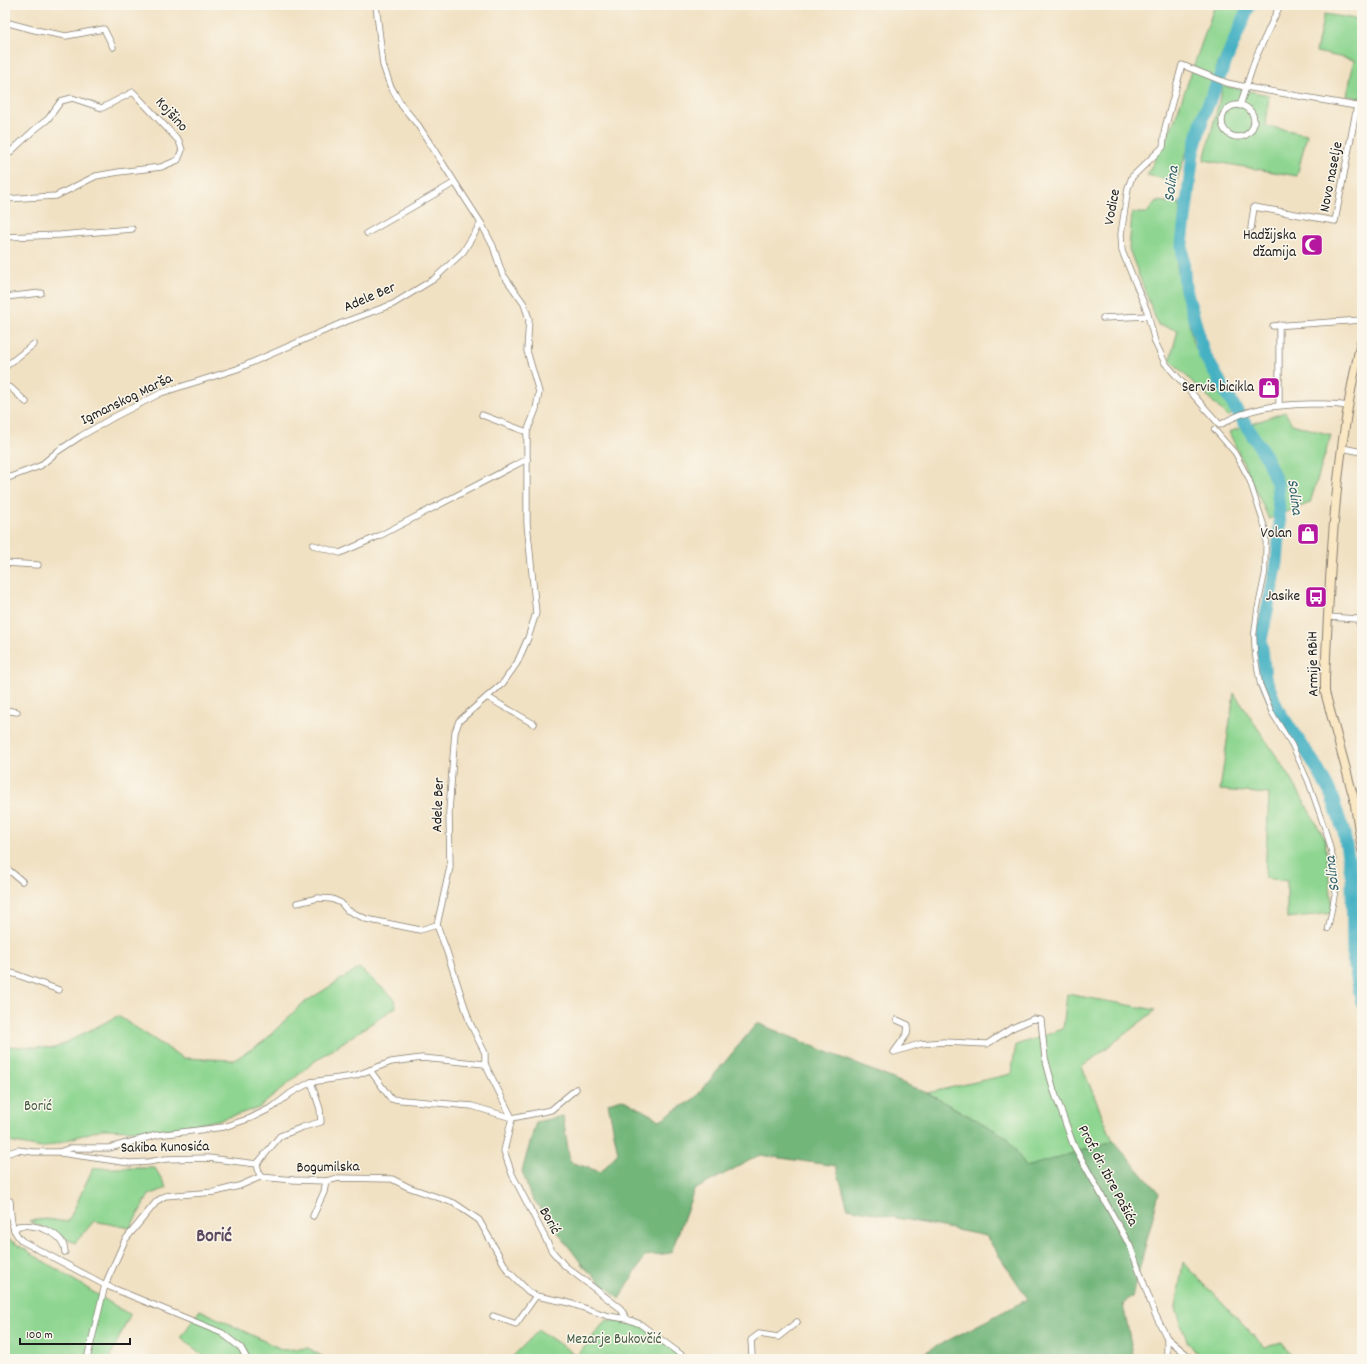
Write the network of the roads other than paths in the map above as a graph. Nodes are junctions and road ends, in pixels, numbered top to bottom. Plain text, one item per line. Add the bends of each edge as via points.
1 (376, 5) edge
2 (1280, 5) edge
3 (5, 22) edge
4 (113, 47) dead end
5 (1182, 65) joint
6 (1246, 87) junction
7 (1240, 106) junction
8 (1359, 106) edge
9 (5, 157) edge
10 (454, 183) junction
11 (5, 199) edge
12 (481, 223) junction
13 (1251, 228) dead end
14 (132, 229) dead end
15 (367, 234) dead end
16 (5, 237) edge
17 (41, 293) dead end
18 (5, 297) edge
19 (1148, 316) junction
20 (1103, 318) dead end
21 (1362, 320) edge
22 (1362, 338) edge
23 (34, 344) dead end
24 (267, 356) joint
25 (5, 367) edge
26 (1359, 367) edge
27 (5, 386) edge
28 (26, 402) dead end
29 (1279, 405) junction
30 (1348, 406) junction
31 (482, 415) dead end
32 (1214, 429) dead end
33 (527, 432) junction
34 (1342, 448) junction
35 (1362, 452) edge
36 (527, 459) junction
37 (5, 479) edge
38 (314, 545) dead end
39 (5, 563) edge
40 (38, 566) dead end
41 (1328, 618) junction
42 (1362, 641) edge
43 (487, 697) junction
44 (5, 710) edge
45 (17, 712) dead end
46 (534, 724) dead end
47 (1362, 850) edge
48 (5, 867) edge
49 (22, 881) dead end
50 (297, 903) dead end
51 (437, 925) junction
52 (1328, 929) dead end
53 (5, 972) edge
54 (59, 990) dead end
55 (897, 1020) dead end
56 (485, 1064) junction
57 (370, 1070) junction
58 (310, 1082) junction
59 (576, 1088) dead end
60 (512, 1118) junction
61 (59, 1152) junction
62 (5, 1154) edge
63 (257, 1164) junction
64 (260, 1177) junction
65 (326, 1181) junction
66 (5, 1200) edge
67 (313, 1216) dead end
68 (14, 1230) junction
69 (65, 1252) dead end
70 (105, 1284) junction
71 (536, 1296) junction
72 (493, 1316) dead end
73 (627, 1319) junction
74 (797, 1322) dead end
75 (1167, 1338) junction
76 (87, 1359) edge
77 (247, 1359) edge
78 (687, 1359) edge
79 (748, 1359) edge
80 (1167, 1359) edge
81 (1192, 1359) edge

1 - 10 street, Adele Ber via 382,65 390,85
2 - 6 street via 1256,56
3 - 4 street via 66,36 104,28
5 - 6 street, Novo naselje via 1227,83
5 - 19 street, Vodice via 1165,128 1163,147 1132,177 1121,234 1122,251
6 - 7 street
6 - 8 street, Novo naselje
7 - 7 street via 1227,110 1222,123 1225,130 1236,137 1249,133 1254,120 1252,113
8 - 13 street, Novo naselje via 1335,221 1254,207
9 - 11 street, Kojšino via 48,119 61,101 72,98 102,108 133,92 179,141 182,150 178,160 161,168 96,176 56,196
10 - 12 street, Adele Ber
10 - 15 street
12 - 24 street, Adele Ber via 463,252 434,279 400,300
12 - 33 street, Adele Ber via 493,246 502,273 524,304 529,319 527,351 539,392 536,409
14 - 16 street
17 - 18 street
19 - 20 street
19 - 29 street, Vodice via 1155,342 1165,363 1222,423 1252,410
21 - 29 street via 1276,326
22 - 26 main road, Armije RBiH
23 - 25 street
24 - 37 street, Igmanskog Marša via 237,369 161,393 88,432 40,466
26 - 30 main road, Armije RBiH
27 - 28 street via 11,388
29 - 30 street
30 - 34 main road, Armije RBiH
31 - 33 street
32 - 52 street via 1235,453 1249,479 1266,531 1265,573 1254,635 1255,655 1260,684 1272,713 1292,745 1308,781 1327,835 1334,862 1336,888
33 - 36 street, Adele Ber
34 - 35 street
34 - 41 main road, Armije RBiH via 1334,515
36 - 38 street via 379,536 340,553
36 - 43 street, Adele Ber via 527,523 536,613 517,663 503,683
39 - 40 street
41 - 42 street, Armije RBiH via 1357,619
41 - 47 main road, Armije RBiH via 1326,692 1354,800
43 - 46 street
43 - 51 street, Adele Ber via 459,721 455,732 449,811 450,867
44 - 45 street
48 - 49 street
50 - 51 street via 318,898 332,899 366,919 420,930
51 - 56 street via 470,1023 485,1053
53 - 54 street
55 - 75 street, Prof. dr. Ibre Pašića via 908,1025 907,1034 894,1052 920,1044 987,1044 1012,1028 1033,1019 1041,1020 1045,1058 1073,1144 1130,1246 1155,1314
56 - 57 street via 422,1058 391,1062
56 - 60 street
57 - 58 street via 354,1076
57 - 60 street via 391,1099 472,1106
58 - 61 street via 290,1093 273,1107 224,1127 158,1135 109,1148 71,1148
58 - 63 street via 320,1109 321,1122 280,1136
59 - 60 street via 551,1110
60 - 73 street, Borić via 504,1151 512,1174 552,1251 566,1266 620,1308
61 - 62 street via 18,1150
61 - 63 street, Sakiba Kunosića via 130,1163 166,1158 208,1158
63 - 64 street
64 - 65 street, Bogumilska
64 - 70 street, Bogumilska via 216,1192 165,1196 157,1201 125,1240
65 - 67 street
65 - 71 street, Bogumilska via 339,1178 392,1180 454,1203 479,1220 508,1271
66 - 68 street via 10,1201 11,1223
68 - 69 street via 18,1226 36,1226 59,1239
68 - 70 street via 22,1241
70 - 76 street, Bogumilska
70 - 77 street via 222,1333 241,1348
71 - 72 street via 516,1324
71 - 73 street, Bogumilska
73 - 78 street via 640,1324
74 - 79 street via 778,1337 759,1334 751,1340 752,1355
75 - 80 street, Prof. dr. Ibre Pašića
75 - 81 street, Prof. dr. Ibre Pašića

